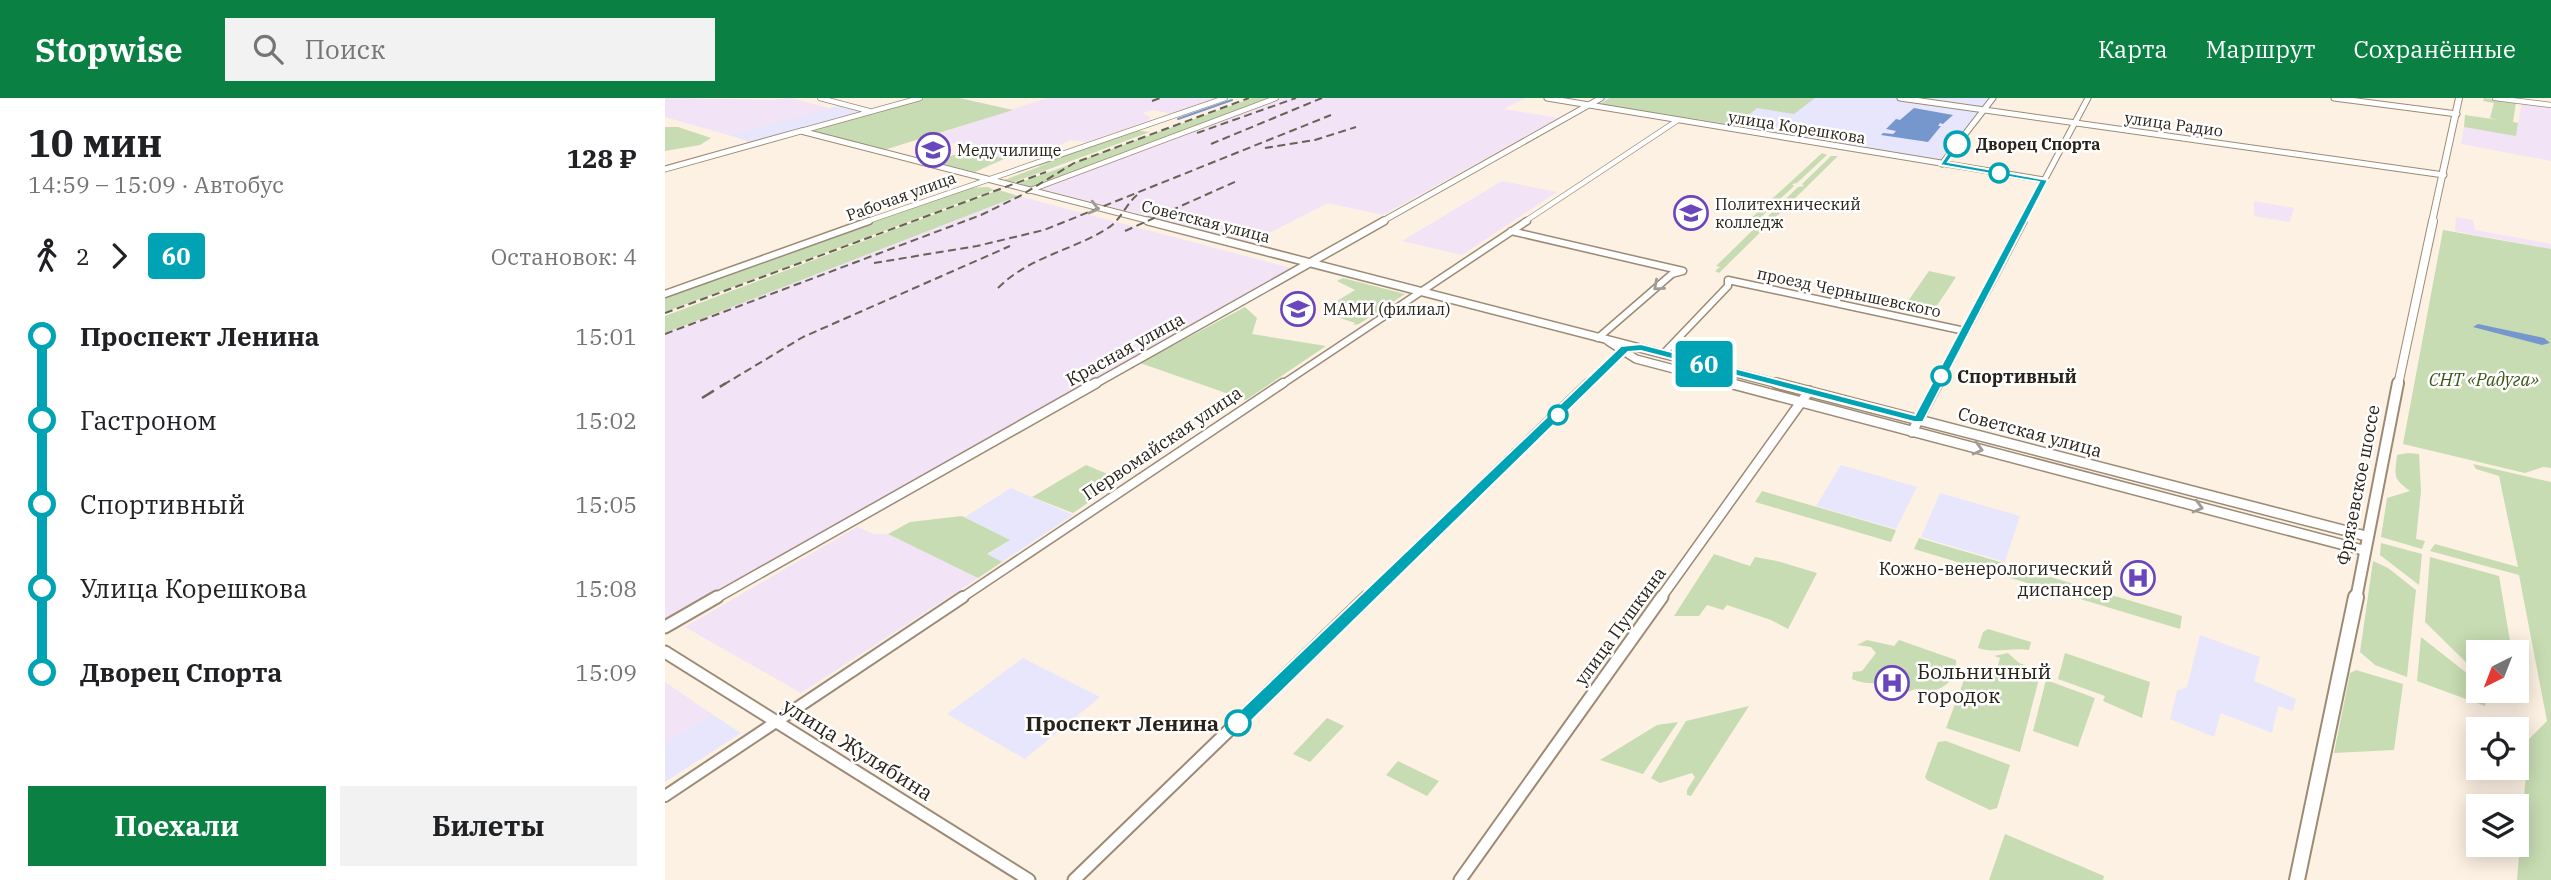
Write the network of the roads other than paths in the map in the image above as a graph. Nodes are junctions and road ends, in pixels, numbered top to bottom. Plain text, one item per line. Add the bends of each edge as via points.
1 (820, 98) edge
2 (920, 98) edge
3 (1225, 98) edge
4 (1276, 98) edge
5 (1547, 98) edge
6 (1601, 98) edge
7 (1900, 98) edge
8 (1993, 98) edge
9 (2088, 98) edge
10 (2334, 98) edge
11 (2459, 98) edge
12 (2495, 98) edge
13 (1588, 105) junction
14 (2551, 105) edge
15 (1984, 109) junction
16 (872, 111) junction
17 (2457, 114) junction
18 (1678, 120) junction
19 (2074, 122) junction
20 (801, 131) junction
21 (1942, 163) junction
22 (665, 169) edge
23 (2444, 175) junction
24 (983, 180) junction
25 (2044, 180) junction
26 (1028, 191) junction
27 (1511, 231) junction
28 (1308, 264) junction
29 (1420, 292) junction
30 (665, 294) edge
31 (1965, 331) junction
32 (1601, 338) junction
33 (1641, 347) junction
34 (1622, 351) junction
35 (1663, 354) junction
36 (1651, 355) junction
37 (1636, 359) junction
38 (1609, 365) junction
39 (1809, 391) junction
40 (1801, 403) junction
41 (1919, 419) junction
42 (1912, 432) junction
43 (2325, 525) junction
44 (2366, 536) junction
45 (2327, 540) junction
46 (2363, 550) junction
47 (665, 627) edge
48 (665, 652) edge
49 (777, 721) junction
50 (665, 796) edge
51 (1029, 880) edge
52 (1073, 880) edge
53 (1460, 880) edge
54 (2297, 880) edge

1 - 16 street
2 - 16 street
3 - 24 street, Рабочая улица
4 - 26 street
5 - 13 main road, улица Корешкова
6 - 13 main road, Красная улица
7 - 15 main road, улица Радио
8 - 15 main road
9 - 19 main road
10 - 17 main road
11 - 17 highway, Фрязевское шоссе
12 - 14 street
13 - 18 main road, улица Корешкова
13 - 28 main road, Красная улица
15 - 19 main road, улица Радио
15 - 21 main road
16 - 20 street
17 - 23 highway, Фрязевское шоссе
18 - 21 main road, улица Корешкова
18 - 27 street, Первомайская улица
19 - 23 main road, улица Радио
19 - 25 main road
20 - 22 main road
20 - 24 main road, Советская улица
21 - 25 main road, улица Корешкова
23 - 44 highway, Фрязевское шоссе
24 - 26 main road, Советская улица
24 - 30 street, Рабочая улица
25 - 31 main road
26 -> 28 main road, Советская улица
27 - 29 street, Первомайская улица
27 -> 32 street via 1683,271 1672,274
28 - 29 main road, Советская улица
28 - 47 main road, Красная улица
29 - 32 main road, Советская улица
29 - 49 street, Первомайская улица
31 - 35 street, проезд Чернышевского via 1728,280 1728,286
31 - 41 main road
32 - 33 main road, Советская улица
32 - 34 main road, Советская улица
33 - 34 main road
33 - 36 main road, Советская улица
34 - 37 main road, Советская улица
34 - 38 main road
35 - 36 main road
35 - 39 main road, Советская улица
36 - 37 main road
37 - 38 main road
37 - 40 main road, Советская улица
38 - 52 main road
39 - 40 main road, улица Пушкина
39 - 41 main road, Советская улица
40 - 42 main road, Советская улица
40 - 53 main road, улица Пушкина
41 - 42 main road
41 - 43 main road, Советская улица
42 -> 45 main road, Советская улица
43 - 44 main road, Советская улица
43 - 45 main road
44 - 46 highway, Фрязевское шоссе
45 - 46 main road, Советская улица
46 - 54 highway, Фрязевское шоссе
48 - 49 main road, улица Жулябина
49 - 50 street, Первомайская улица
49 - 51 main road, улица Жулябина

